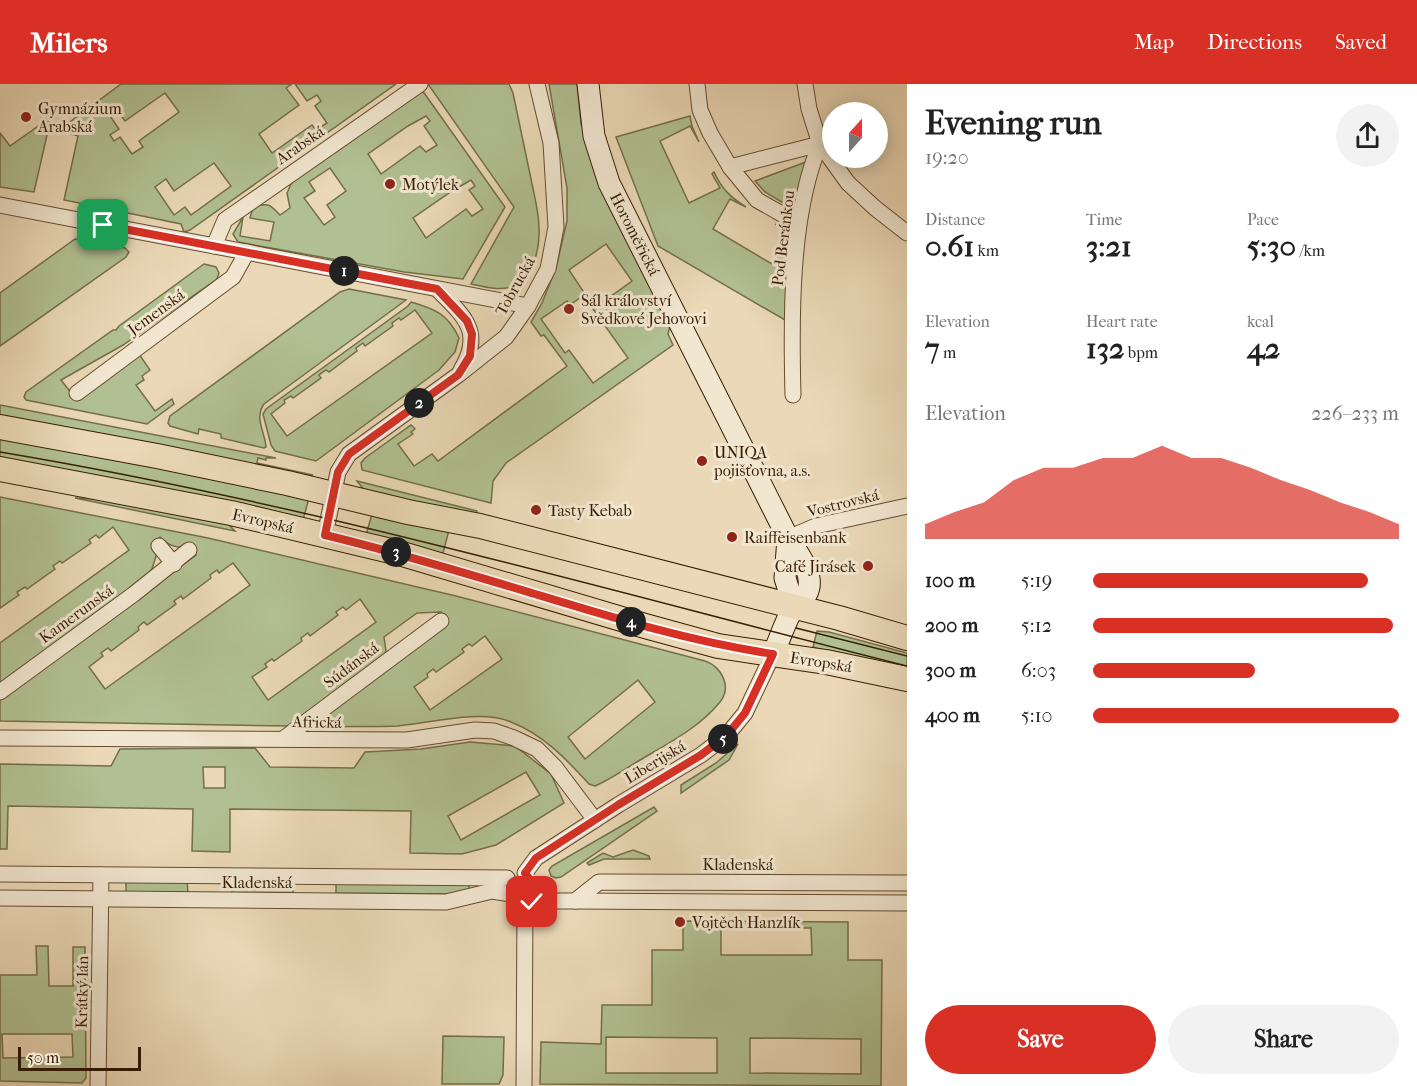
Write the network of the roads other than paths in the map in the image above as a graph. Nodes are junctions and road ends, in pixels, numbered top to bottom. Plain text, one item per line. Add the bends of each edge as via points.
1 (420, 84) edge
2 (537, 84) edge
3 (588, 84) edge
4 (698, 84) edge
5 (805, 84) edge
6 (820, 144) junction
7 (730, 167) junction
8 (0, 206) edge
9 (794, 221) dead end
10 (907, 233) edge
11 (214, 246) junction
12 (247, 252) junction
13 (437, 289) junction
14 (528, 306) junction
15 (458, 375) junction
16 (77, 393) dead end
17 (793, 395) dead end
18 (0, 427) edge
19 (0, 469) edge
20 (334, 494) junction
21 (907, 506) edge
22 (325, 535) junction
23 (788, 538) junction
24 (159, 546) dead end
25 (189, 550) dead end
26 (174, 564) junction
27 (795, 607) junction
28 (441, 621) dead end
29 (907, 638) edge
30 (773, 654) junction
31 (907, 679) edge
32 (0, 692) edge
33 (0, 738) edge
34 (283, 739) junction
35 (595, 820) junction
36 (525, 873) junction
37 (0, 874) edge
38 (101, 875) junction
39 (507, 878) junction
40 (907, 883) edge
41 (0, 898) edge
42 (524, 898) junction
43 (101, 899) junction
44 (575, 901) junction
45 (907, 903) edge
46 (98, 1086) edge
47 (524, 1086) edge

1 - 11 street, Arabská via 225,220
2 - 14 street, Tobrucká via 551,143 556,228 548,269
3 - 23 main road, Horoměřická via 594,136 609,183
4 - 7 street, Pod Beránkou via 700,110
5 - 6 street
6 - 7 street
6 - 10 street via 848,183
6 - 17 street, Pod Beránkou via 812,162 800,223 791,326
7 - 9 street, Pod Beránkou via 757,201
8 - 11 street
11 - 12 street
12 - 13 street
12 - 16 street, Jemenská via 234,278
13 - 14 street
13 - 15 street via 467,321 472,334 470,356
14 - 15 street, Tobrucká via 506,337
15 - 20 street via 349,454 338,472
18 - 20 main road
19 - 22 main road, Evropská via 200,506
20 - 22 street
20 - 27 main road via 480,526
21 - 23 street, Vostrovská via 816,526
22 - 30 main road, Evropská via 718,646
23 - 27 main road, Horoměřická via 810,582 806,595
24 - 26 street
25 - 26 street, Kamerunská
26 - 32 street, Kamerunská
27 - 29 main road
27 - 30 main road
28 - 34 street, Súdánská
30 - 31 main road, Evropská
30 - 35 street, Liberijská via 745,713 727,735
33 - 34 street, Africká
34 - 35 street, Africká via 407,740 494,731 537,749
35 - 36 street, Liberijská via 536,858
36 - 39 street, Kladenská via 514,871
36 - 42 street via 537,892
37 - 38 street, Kladenská
38 - 39 street, Kladenská
38 - 43 street, Krátký lán
39 - 42 street via 507,885
40 - 44 street, Kladenská via 599,882
41 - 43 street, Kladenská
42 - 43 street, Kladenská via 492,891 446,902
42 - 44 street, Kladenská
42 - 47 street
43 - 46 street, Krátký lán
44 - 45 street, Kladenská

